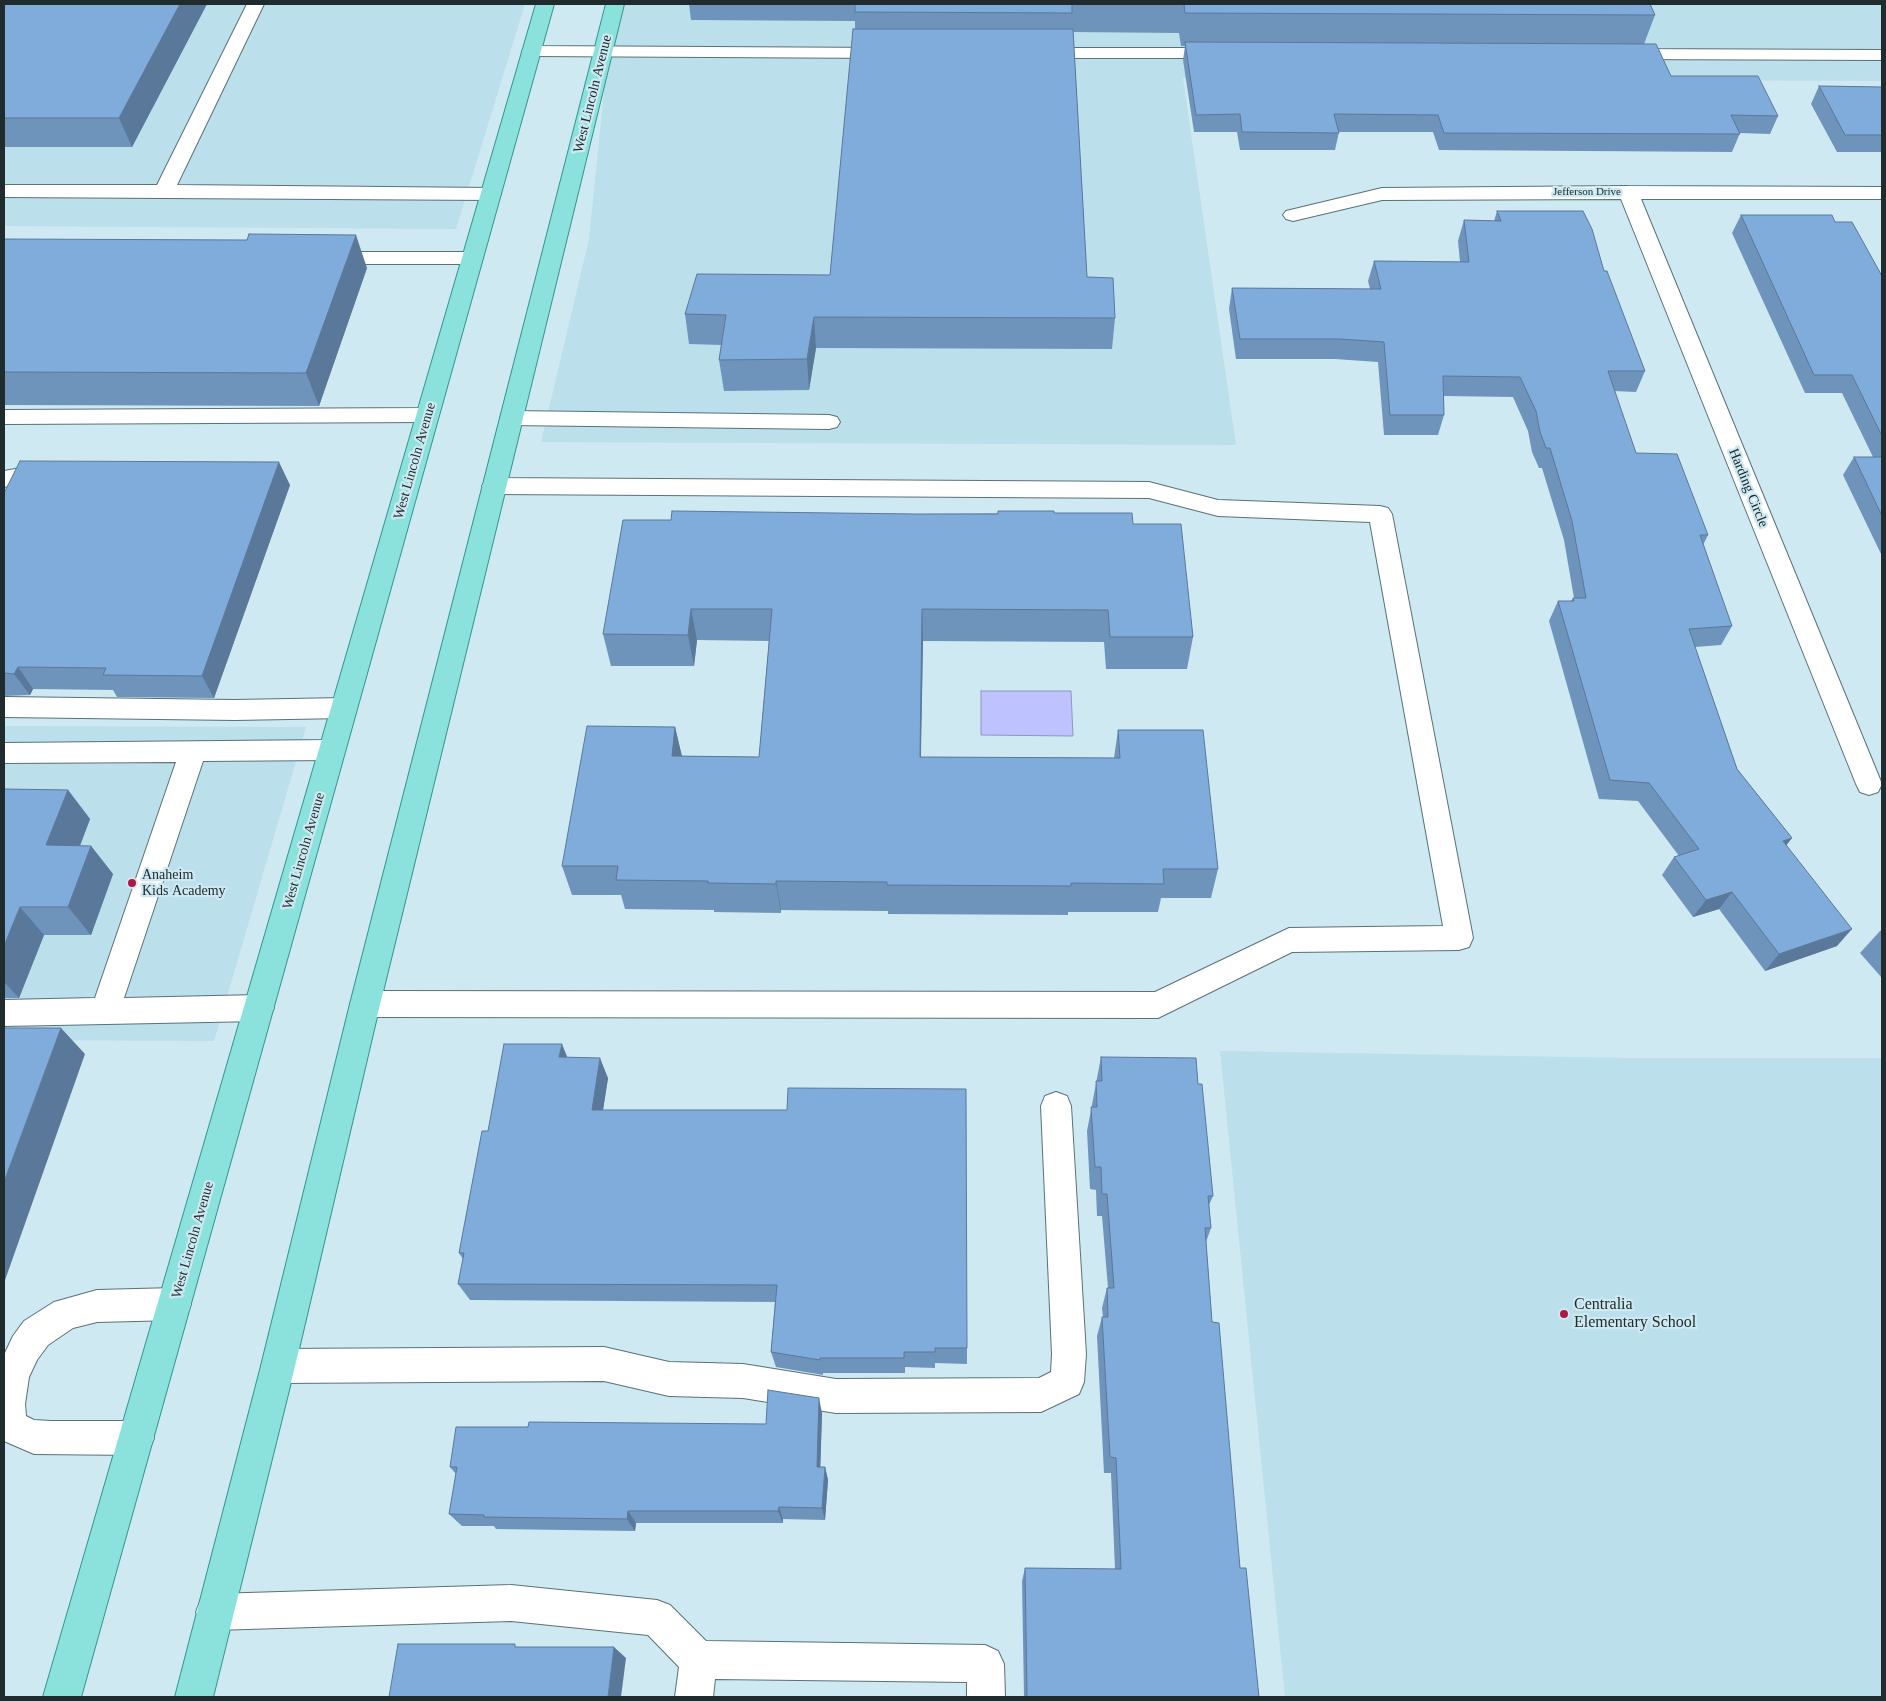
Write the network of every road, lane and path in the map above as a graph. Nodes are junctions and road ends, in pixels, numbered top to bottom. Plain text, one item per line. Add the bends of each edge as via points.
1 (255, 4) edge
2 (545, 4) edge
3 (615, 4) edge
4 (531, 52) junction
5 (603, 53) junction
6 (902, 53) edge
7 (1021, 53) edge
8 (1241, 53) edge
9 (1609, 54) edge
10 (1882, 54) edge
11 (4, 191) edge
12 (164, 191) junction
13 (1628, 192) junction
14 (1882, 193) edge
15 (490, 194) junction
16 (1294, 215) dead end
17 (307, 258) edge
18 (473, 258) junction
19 (428, 415) junction
20 (4, 417) edge
21 (511, 418) junction
22 (829, 422) dead end
23 (68, 471) edge
24 (4, 479) edge
25 (494, 486) junction
26 (4, 708) edge
27 (344, 708) junction
28 (332, 750) junction
29 (192, 751) junction
30 (4, 753) edge
31 (1869, 784) dead end
32 (366, 1004) junction
33 (259, 1008) junction
34 (106, 1011) junction
35 (4, 1013) edge
36 (1056, 1106) dead end
37 (175, 1304) junction
38 (278, 1366) junction
39 (8, 1375) edge
40 (137, 1438) junction
41 (214, 1612) junction
42 (698, 1660) junction
43 (62, 1697) edge
44 (194, 1697) edge
45 (694, 1697) edge
46 (986, 1697) edge

1 - 12 street
2 - 4 main road, West Lincoln Avenue
3 - 5 main road, West Lincoln Avenue
4 - 5 street
4 - 15 main road, West Lincoln Avenue
5 - 6 street
5 - 21 main road, West Lincoln Avenue
7 - 8 street
9 - 10 street
11 - 12 street
12 - 15 street
13 - 14 street, Jefferson Drive
13 - 16 street, Jefferson Drive via 1382,194
13 - 31 street, Harding Circle
15 - 18 main road, West Lincoln Avenue
17 - 18 street
18 - 19 main road, West Lincoln Avenue
19 - 20 street
19 - 27 main road, West Lincoln Avenue
21 - 22 street
21 - 25 main road, West Lincoln Avenue
23 - 24 street via 38,471
25 - 32 main road, West Lincoln Avenue
25 - 32 street via 1149,490 1218,508 1380,514 1459,938 1288,940 1158,1005
26 - 27 street
27 - 28 main road, West Lincoln Avenue
28 - 29 street
28 - 33 main road, West Lincoln Avenue
29 - 30 street
29 - 34 street
32 - 38 main road, West Lincoln Avenue
33 - 34 street
33 - 37 main road, West Lincoln Avenue
34 - 35 street
36 - 38 street via 1069,1354 1067,1382 1042,1395 836,1396 743,1381 669,1379 604,1364
37 - 39 street via 97,1306 66,1314 36,1333
37 - 40 main road, West Lincoln Avenue
38 - 41 main road, West Lincoln Avenue
39 - 40 street via 9,1419 14,1428 24,1433 51,1438
40 - 43 main road, West Lincoln Avenue
41 - 42 street via 511,1602 657,1618
41 - 44 main road, West Lincoln Avenue
42 - 45 street
42 - 46 street via 985,1664

